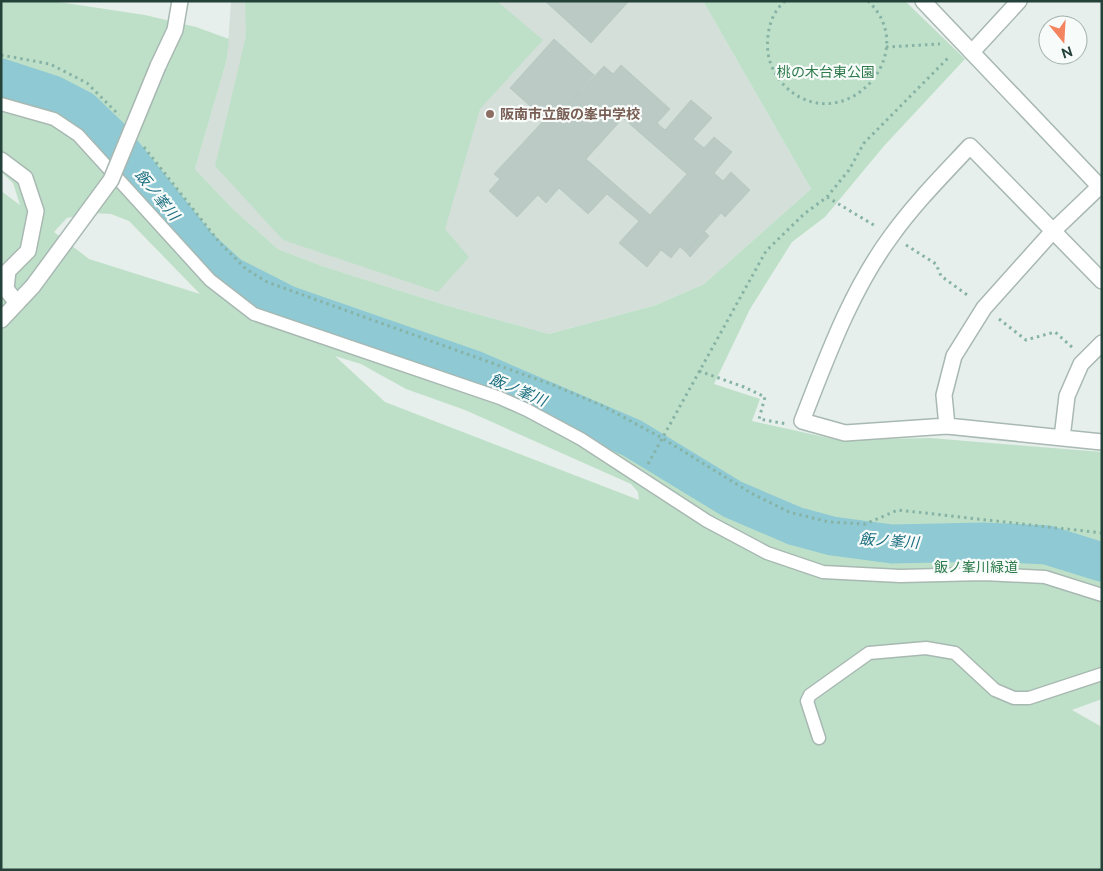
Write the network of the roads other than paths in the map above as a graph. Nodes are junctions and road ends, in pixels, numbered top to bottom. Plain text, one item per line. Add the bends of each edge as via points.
1 (180, 1) edge
2 (1019, 1) edge
3 (928, 3) edge
4 (967, 48) junction
5 (1, 104) edge
6 (1, 160) edge
7 (1100, 188) edge
8 (1053, 231) junction
9 (1102, 281) edge
10 (17, 303) junction
11 (1, 320) edge
12 (1102, 343) edge
13 (947, 426) junction
14 (1062, 438) junction
15 (1102, 442) edge
16 (1102, 595) edge
17 (1102, 674) edge
18 (819, 738) dead end

1 - 10 street, bridge via 175,30 111,180
2 - 4 street
3 - 4 street
4 - 7 street
5 - 16 lane via 54,119 78,135 210,280 254,314 527,410 581,439 707,522 759,549 823,572 1045,577
6 - 10 street via 25,178 36,211 28,251 8,271 6,289
7 - 8 street
8 - 9 street
8 - 13 street via 984,308 954,356 944,395
8 - 13 street via 970,146 911,209 873,264 838,329 802,421 845,433
10 - 11 street
12 - 14 street via 1081,364 1067,396
13 - 14 street
14 - 15 street
17 - 18 lane via 1029,698 1014,698 995,690 955,654 926,648 869,653 807,701

